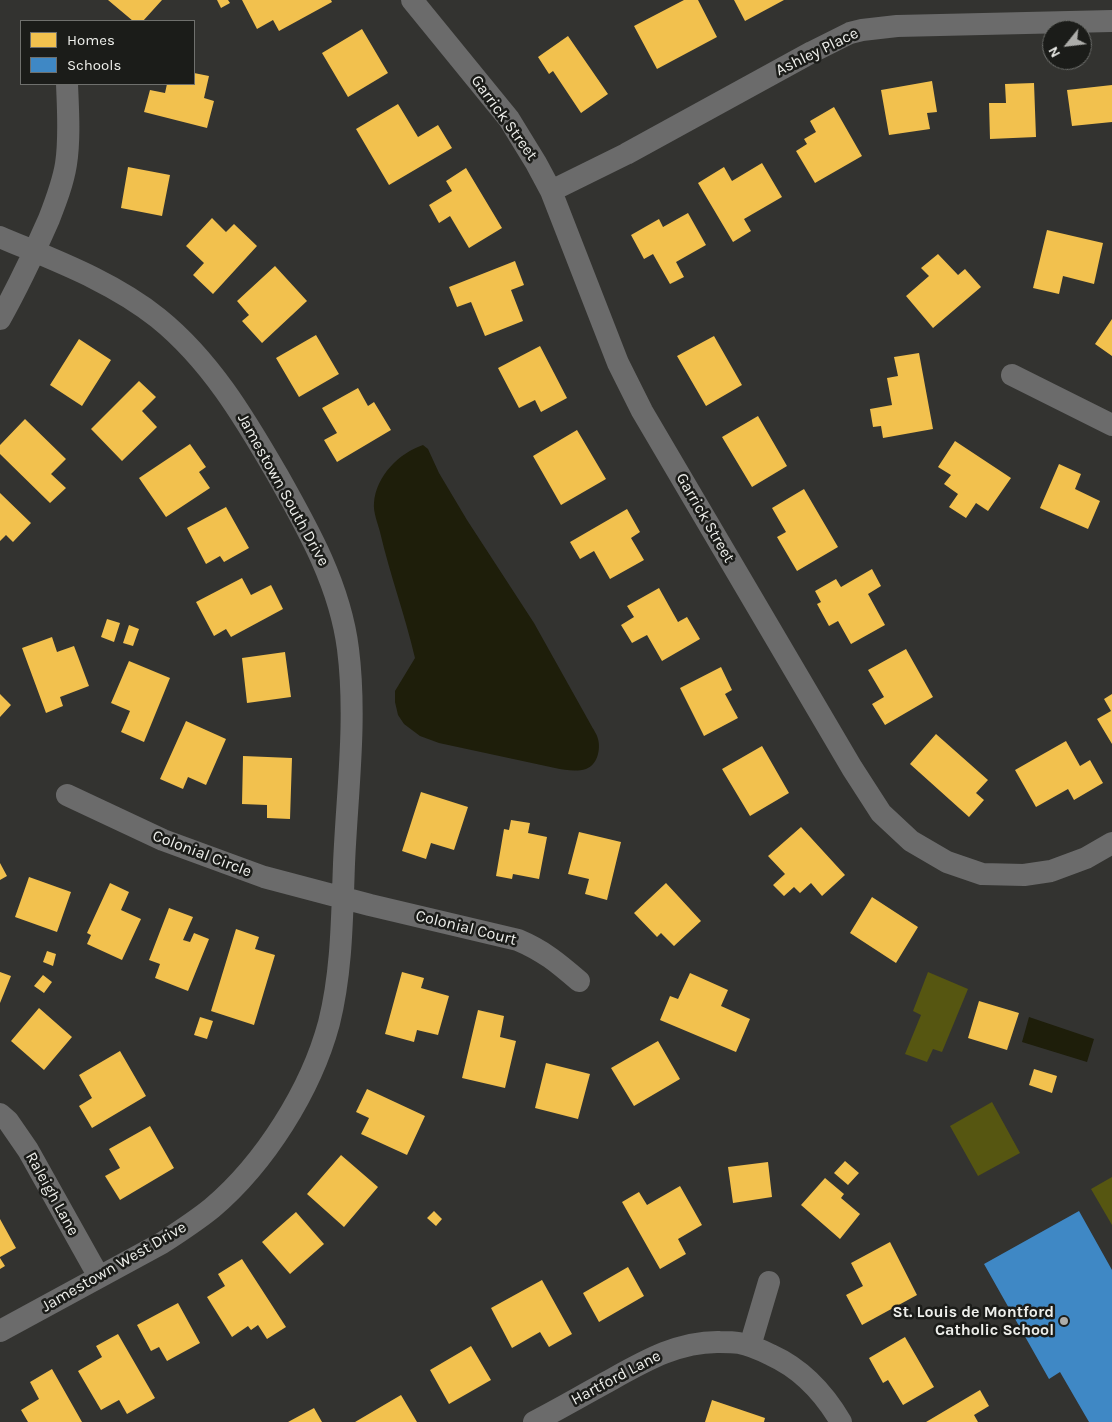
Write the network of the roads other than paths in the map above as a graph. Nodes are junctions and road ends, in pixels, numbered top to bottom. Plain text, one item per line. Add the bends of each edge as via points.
1 (412, 0) edge
2 (1112, 21) edge
3 (67, 85) edge
4 (551, 191) junction
5 (0, 237) edge
6 (34, 252) junction
7 (0, 319) edge
8 (1012, 375) dead end
9 (1112, 426) edge
10 (67, 795) dead end
11 (1112, 842) edge
12 (343, 898) junction
13 (579, 981) dead end
14 (0, 1114) edge
15 (98, 1277) junction
16 (769, 1282) dead end
17 (0, 1331) edge
18 (750, 1346) junction
19 (534, 1422) edge
20 (841, 1422) edge

1 - 4 street, Garrick Street via 509,119
2 - 4 street, Ashley Place via 897,26 850,34
3 - 6 street via 66,164 56,201
4 - 11 street, Garrick Street via 618,363 642,411 881,813 911,841 947,862 982,874 1024,875 1051,871 1086,858
5 - 6 street, Jamestown South Drive
6 - 7 street
6 - 12 street, Jamestown South Drive via 87,275 139,304 204,362 251,428 318,549 340,612 348,646 352,687
8 - 9 street
10 - 12 street, Colonial Circle via 163,840 229,865
12 - 13 street, Colonial Court via 518,940 551,958
12 - 15 street, Jamestown West Drive via 341,938 328,1024 312,1072 282,1126 261,1157 212,1208 162,1243
14 - 15 street, Raleigh Lane via 28,1150
15 - 17 street, Jamestown West Drive
16 - 18 street
18 - 19 street, Hartford Lane via 739,1342 714,1342 672,1349
18 - 20 street, Hartford Lane via 785,1361 802,1374

